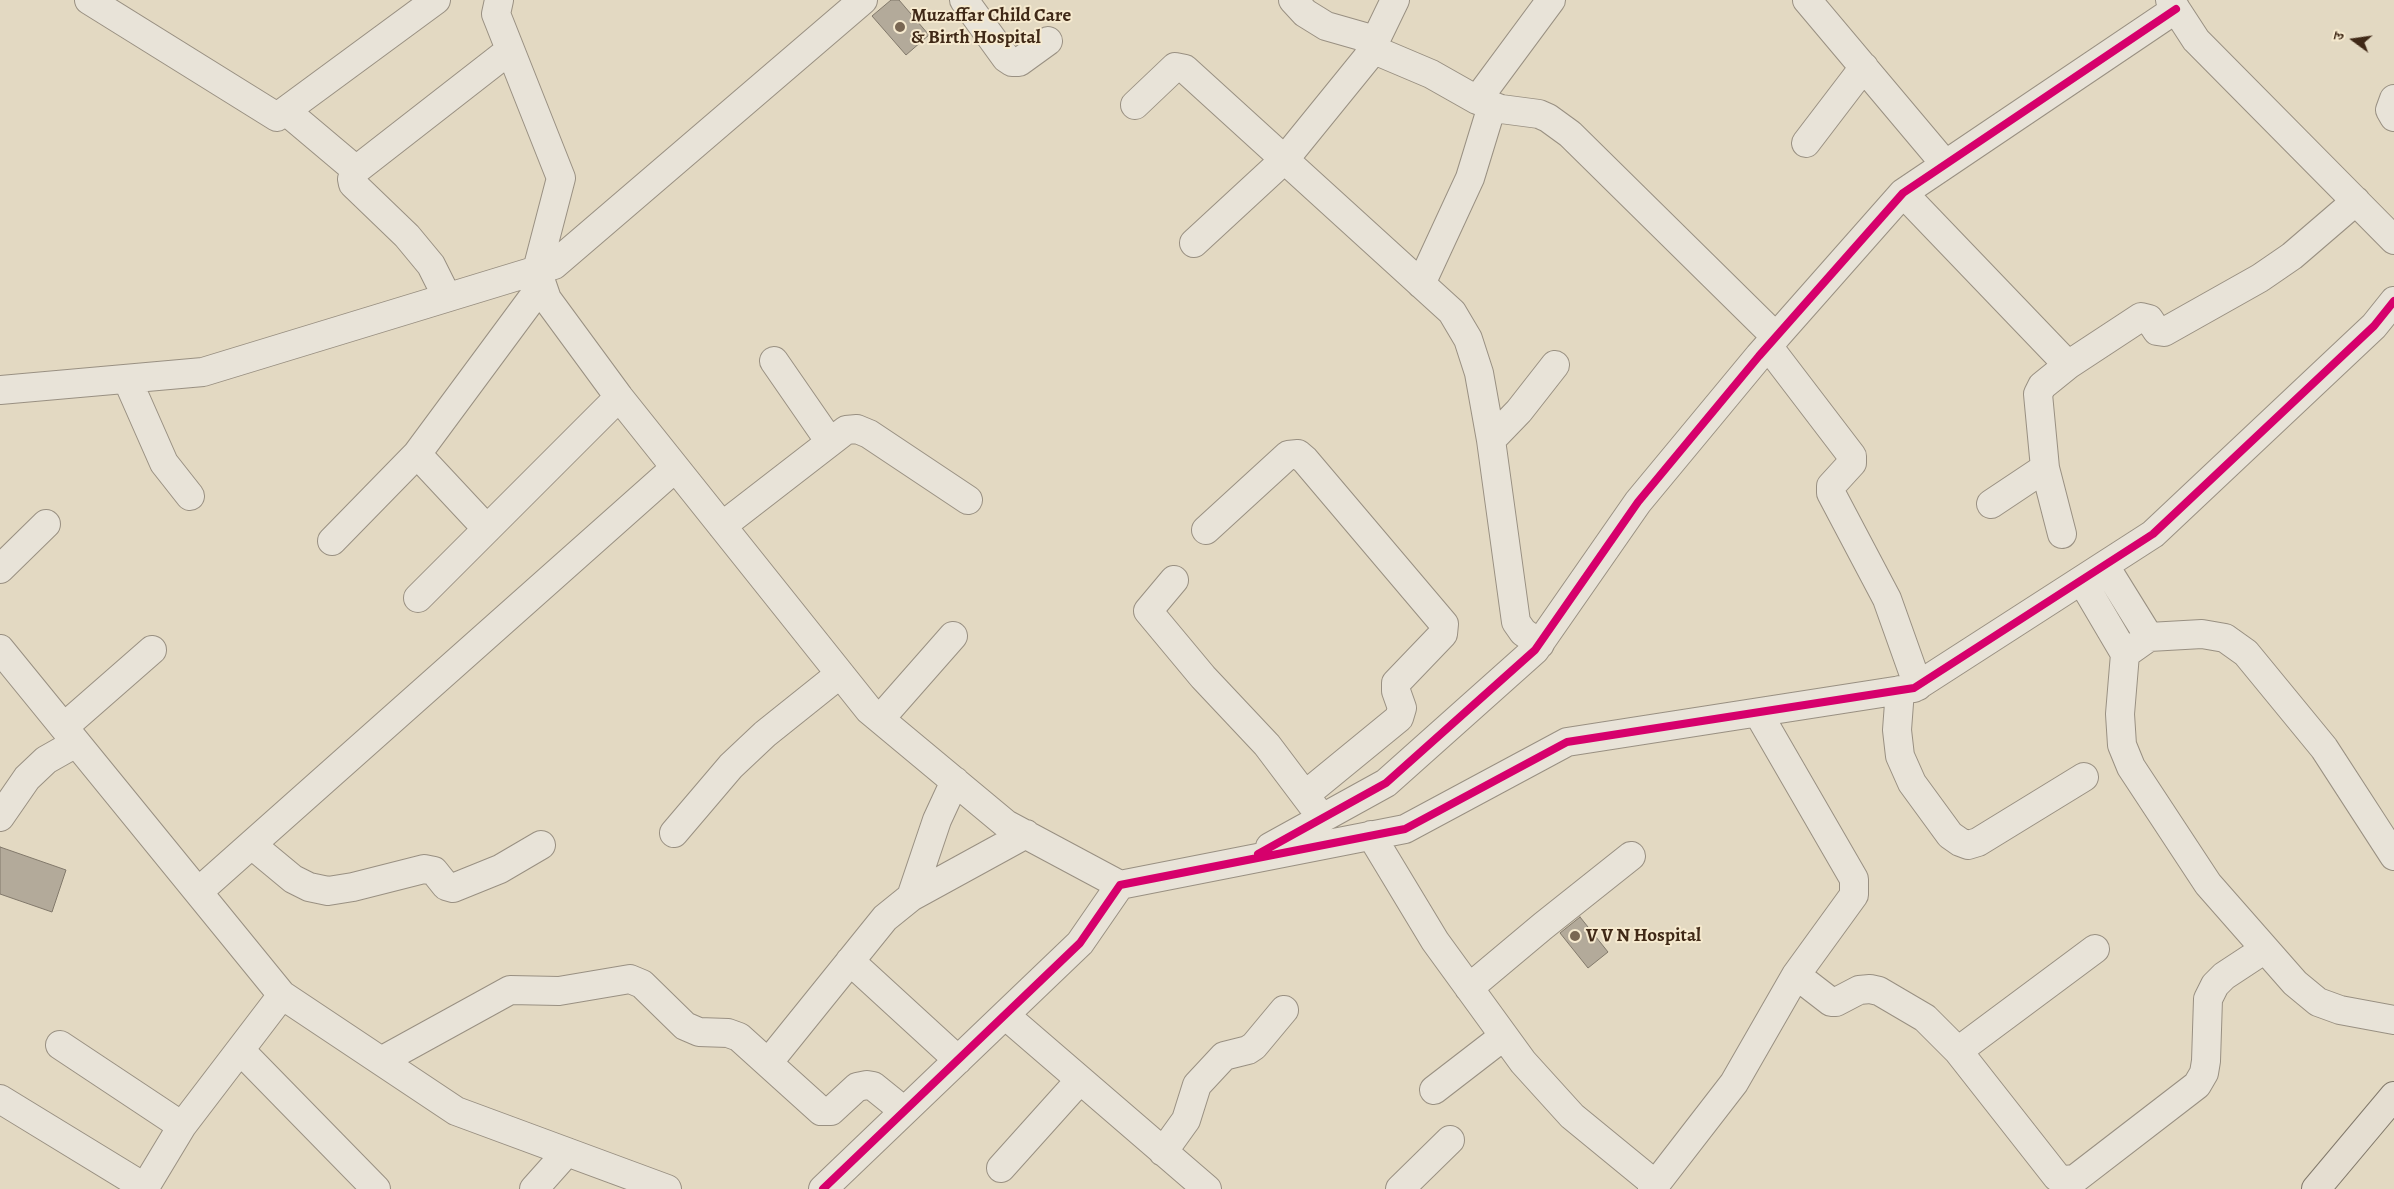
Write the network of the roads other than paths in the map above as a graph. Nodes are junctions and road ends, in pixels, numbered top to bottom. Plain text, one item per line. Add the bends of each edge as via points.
1 (89, 0) edge
2 (436, 0) edge
3 (499, 0) edge
4 (863, 0) edge
5 (964, 0) edge
6 (1293, 0) edge
7 (1395, 0) edge
8 (1551, 0) edge
9 (1811, 2) edge
10 (2173, 4) edge
11 (1048, 41) dead end
12 (1373, 44) junction
13 (510, 50) junction
14 (1864, 67) junction
15 (2394, 99) edge
16 (1484, 103) junction
17 (1135, 105) dead end
18 (286, 111) junction
19 (2394, 117) edge
20 (1806, 143) dead end
21 (1285, 159) junction
22 (1945, 164) junction
23 (356, 170) junction
24 (1903, 193) junction
25 (2356, 202) junction
26 (2394, 240) edge
27 (1194, 243) dead end
28 (540, 277) junction
29 (1421, 284) junction
30 (447, 297) junction
31 (2394, 301) edge
32 (1772, 341) junction
33 (774, 361) dead end
34 (1556, 365) dead end
35 (2068, 365) junction
36 (127, 379) junction
37 (0, 390) edge
38 (619, 397) junction
39 (1491, 440) junction
40 (830, 442) junction
41 (417, 454) junction
42 (675, 468) junction
43 (2045, 468) junction
44 (190, 496) dead end
45 (968, 500) dead end
46 (1991, 504) dead end
47 (46, 524) dead end
48 (722, 526) junction
49 (487, 529) junction
50 (1206, 530) dead end
51 (2062, 534) dead end
52 (332, 541) dead end
53 (2105, 566) junction
54 (0, 568) edge
55 (1174, 580) dead end
56 (2082, 581) junction
57 (418, 598) dead end
58 (952, 636) dead end
59 (2149, 637) junction
60 (1540, 644) junction
61 (0, 649) edge
62 (152, 650) dead end
63 (2125, 654) junction
64 (840, 674) junction
65 (1909, 688) junction
66 (1758, 712) junction
67 (880, 719) junction
68 (70, 735) junction
69 (2084, 776) dead end
70 (955, 781) junction
71 (1305, 795) junction
72 (0, 817) edge
73 (1323, 818) junction
74 (674, 833) dead end
75 (1026, 834) junction
76 (1371, 835) junction
77 (252, 845) junction
78 (541, 845) dead end
79 (1632, 856) dead end
80 (2394, 856) edge
81 (1247, 860) junction
82 (1120, 885) junction
83 (198, 892) junction
84 (911, 897) junction
85 (2095, 949) dead end
86 (2265, 949) junction
87 (850, 961) junction
88 (1796, 975) junction
89 (1469, 988) junction
90 (282, 995) junction
91 (1284, 1010) dead end
92 (1004, 1015) junction
93 (2394, 1020) edge
94 (1504, 1036) junction
95 (60, 1045) dead end
96 (241, 1051) junction
97 (1958, 1051) junction
98 (958, 1060) junction
99 (381, 1061) junction
100 (768, 1063) junction
101 (1080, 1080) junction
102 (1434, 1090) dead end
103 (2394, 1096) edge
104 (0, 1100) edge
105 (904, 1111) junction
106 (182, 1126) junction
107 (1450, 1140) dead end
108 (567, 1152) junction
109 (1163, 1152) junction
110 (1001, 1168) dead end
111 (2323, 1186) edge
112 (1653, 1187) edge
113 (144, 1188) edge
114 (376, 1189) edge
115 (534, 1189) edge
116 (667, 1189) edge
117 (823, 1189) edge
118 (1207, 1189) edge
119 (1400, 1189) edge

1 - 18 street via 278,117
2 - 18 street
3 - 13 street via 496,14
4 - 28 street
5 - 11 street via 1012,62 1019,62
6 - 12 street via 1305,13 1326,26
7 - 12 street
8 - 16 street
9 - 14 street
10 - 22 street
10 - 25 street via 2196,40
12 - 16 street
12 - 21 street via 1368,58
13 - 23 street
13 - 28 street via 561,178
14 - 20 street
14 - 22 street
15 - 19 street via 2390,110
16 - 29 street via 1470,178
16 - 32 street via 1501,109 1539,114 1570,134
17 - 21 street via 1175,68 1185,69
18 - 23 street
21 - 27 street
21 - 29 street
22 - 24 street
23 - 30 street via 353,184 432,265
24 - 32 street
24 - 35 street
25 - 26 street
25 - 35 street via 2292,256 2260,278 2164,332 2157,331 2149,320 2141,318
28 - 30 street
28 - 38 street via 547,300
28 - 41 street
29 - 39 street via 1452,312 1468,339 1479,373
30 - 36 street via 202,372
31 - 53 street via 2374,326 2154,534
32 - 60 street via 1638,502
32 - 65 street via 1852,456 1852,463 1831,486 1831,493 1887,599
33 - 40 street
34 - 39 street
35 - 43 street via 2042,386 2038,394
36 - 37 street
36 - 44 street via 164,463
38 - 42 street
38 - 49 street
39 - 60 street via 1516,622 1523,632
40 - 45 street via 846,430 856,429 869,434
40 - 48 street
41 - 49 street
41 - 52 street
42 - 48 street
42 - 77 street
43 - 46 street
43 - 51 street
47 - 54 street
48 - 64 street
49 - 57 street
50 - 71 street via 1288,455 1298,454 1444,624 1444,634 1396,683 1402,708 1399,718
53 - 56 street
53 - 59 street
55 - 71 street via 1148,611 1203,677 1267,745
56 - 63 street
56 - 65 street
58 - 67 street
59 - 63 street
59 - 80 street via 2202,634 2225,638 2246,653 2324,748
60 - 73 street via 1386,783
61 - 68 street
62 - 68 street
63 - 86 street via 2120,714 2122,745 2131,767 2208,884
64 - 67 street
64 - 74 street via 765,734 731,766
65 - 66 street
65 - 69 street via 1897,730 1900,756 1912,783 1950,835 1960,842 1968,845 1978,842
66 - 76 street via 1566,742 1405,829
66 - 88 street via 1854,879 1854,895
67 - 70 street
68 - 72 street via 26,778
68 - 83 street
70 - 75 street via 1006,824
70 - 84 street via 937,820
71 - 73 street
73 - 81 street
75 - 82 street
75 - 84 street
76 - 81 street
76 - 89 street via 1435,941
77 - 78 street via 293,880 328,891 424,869 434,871 446,886 453,888 500,869
77 - 83 street
79 - 89 street
81 - 82 street
82 - 92 street via 1080,942
83 - 90 street
84 - 87 street via 885,918
85 - 97 street
86 - 93 street via 2295,983 2318,1002 2340,1010
86 - 97 street via 2215,985 2208,999 2204,1073 2196,1085 2075,1179 2056,1177
87 - 98 street
87 - 100 street
88 - 97 street via 1830,1002 1859,990 1870,988 1879,991 1925,1018
88 - 112 street via 1734,1083
89 - 94 street
90 - 96 street
90 - 99 street
91 - 109 street via 1254,1046 1224,1056 1197,1085 1186,1120
92 - 98 street
92 - 101 street
94 - 102 street
94 - 112 street via 1572,1116
95 - 106 street
96 - 106 street
96 - 114 street
98 - 105 street
99 - 100 street via 510,990 559,991 630,979 642,984 685,1026 699,1032 728,1033 739,1037
99 - 108 street via 456,1111
100 - 105 street via 822,1111 831,1111 857,1087 867,1085 873,1086
101 - 109 street
101 - 110 street
103 - 111 main road
104 - 113 street
105 - 117 street
106 - 113 street
107 - 119 street
108 - 115 street
108 - 116 street
109 - 118 street

